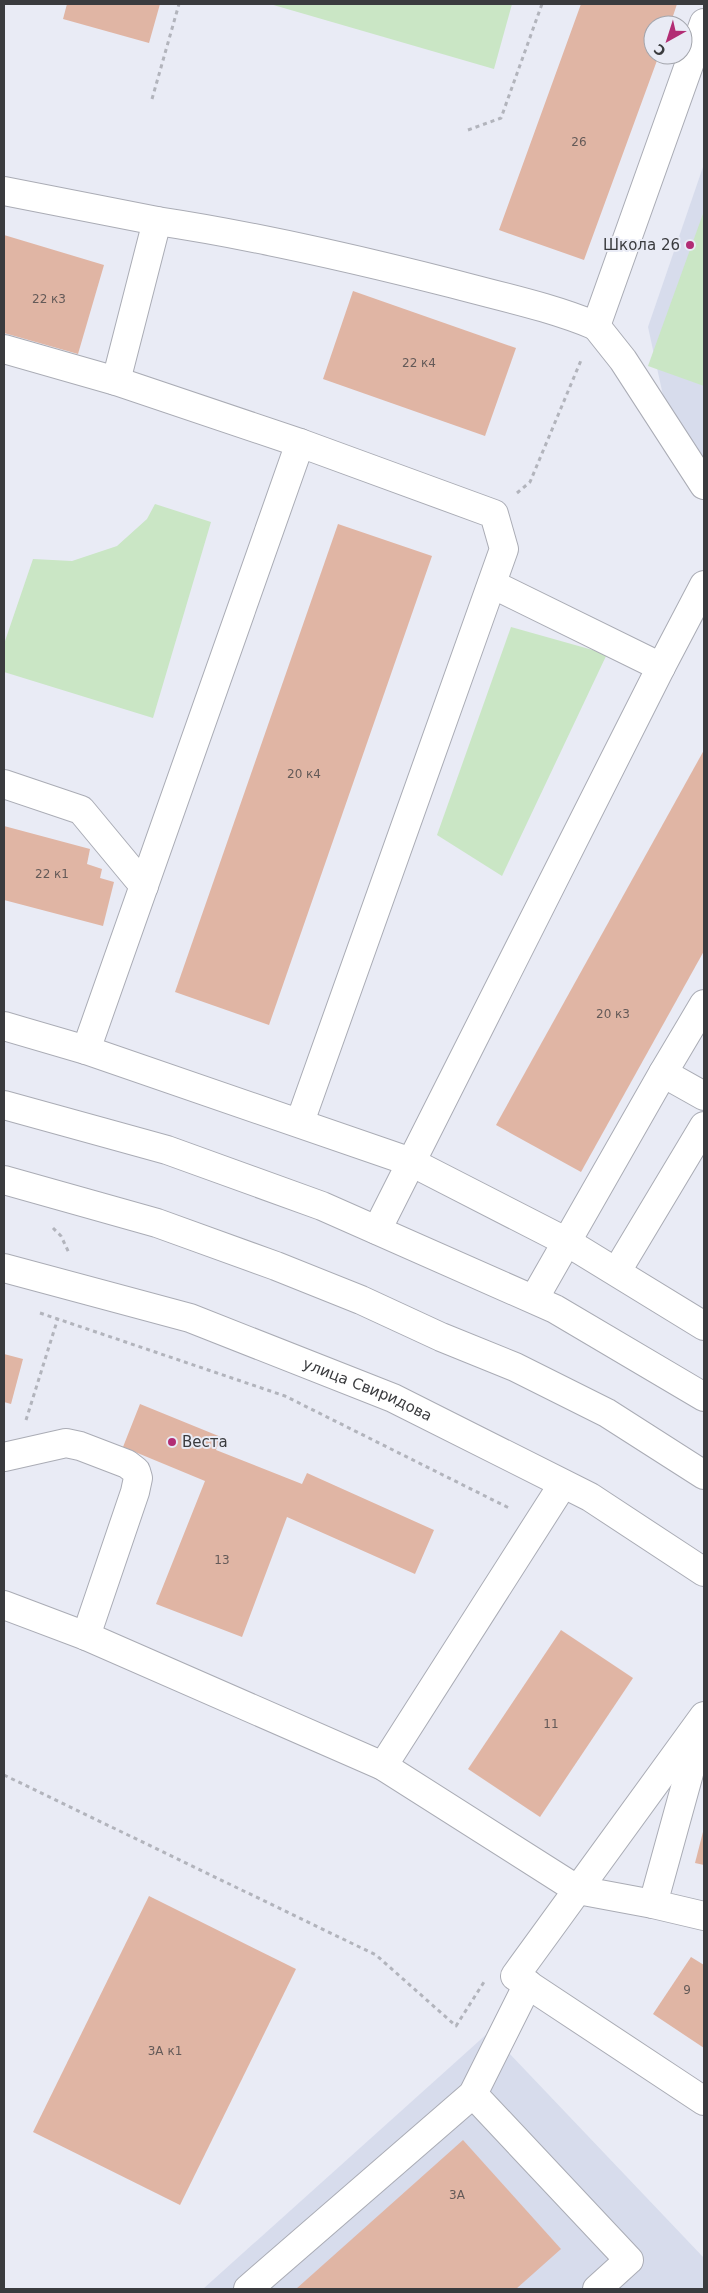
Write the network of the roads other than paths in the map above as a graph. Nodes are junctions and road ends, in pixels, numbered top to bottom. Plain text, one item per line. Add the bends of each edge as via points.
1 (704, 23) edge
2 (4, 191) edge
3 (157, 221) junction
4 (596, 326) junction
5 (5, 355) edge
6 (116, 381) junction
7 (300, 444) junction
8 (704, 485) edge
9 (492, 584) junction
10 (704, 585) edge
11 (660, 667) junction
12 (4, 784) edge
13 (144, 886) junction
14 (704, 1004) edge
15 (4, 1026) edge
16 (86, 1050) junction
17 (663, 1073) junction
18 (704, 1096) edge
19 (4, 1105) edge
20 (300, 1122) junction
21 (704, 1126) edge
22 (411, 1162) junction
23 (4, 1180) edge
24 (378, 1230) junction
25 (566, 1242) junction
26 (4, 1268) edge
27 (617, 1271) junction
28 (534, 1299) junction
29 (704, 1326) edge
30 (704, 1397) edge
31 (10, 1455) edge
32 (704, 1475) edge
33 (563, 1484) junction
34 (704, 1572) edge
35 (4, 1605) edge
36 (86, 1636) junction
37 (704, 1717) edge
38 (383, 1766) junction
39 (578, 1890) junction
40 (653, 1904) junction
41 (704, 1916) edge
42 (521, 1980) junction
43 (473, 2094) junction
44 (704, 2101) edge
45 (248, 2289) edge
46 (597, 2289) edge

1 - 4 street
2 - 3 street
3 - 4 street via 224,231 424,276 566,313
3 - 6 street
4 - 8 street via 623,360
5 - 6 street
6 - 7 street
7 - 9 street via 494,514 504,549
7 - 13 street
9 - 11 street
9 - 20 street
10 - 11 street
11 - 22 street
12 - 13 street via 81,810
13 - 16 street
14 - 17 street
15 - 16 street
16 - 20 street
17 - 18 street
17 - 25 street
19 - 24 street via 167,1150 322,1206
20 - 22 street
21 - 27 street
22 - 24 street
22 - 25 street
23 - 32 street via 157,1223 362,1300 515,1367 607,1413
24 - 28 street
25 - 27 street
25 - 28 street
26 - 33 street, улица Свиридова via 190,1318 384,1394
27 - 29 street
28 - 30 street
31 - 36 street via 66,1443 127,1464 136,1471 135,1492
33 - 34 street, улица Свиридова via 590,1497
33 - 38 street
35 - 36 street
36 - 38 street
37 - 39 street
37 - 40 street
38 - 39 street
39 - 40 street
39 - 42 street
40 - 41 street
42 - 43 street
42 - 44 street
43 - 45 street
43 - 46 street via 629,2260

